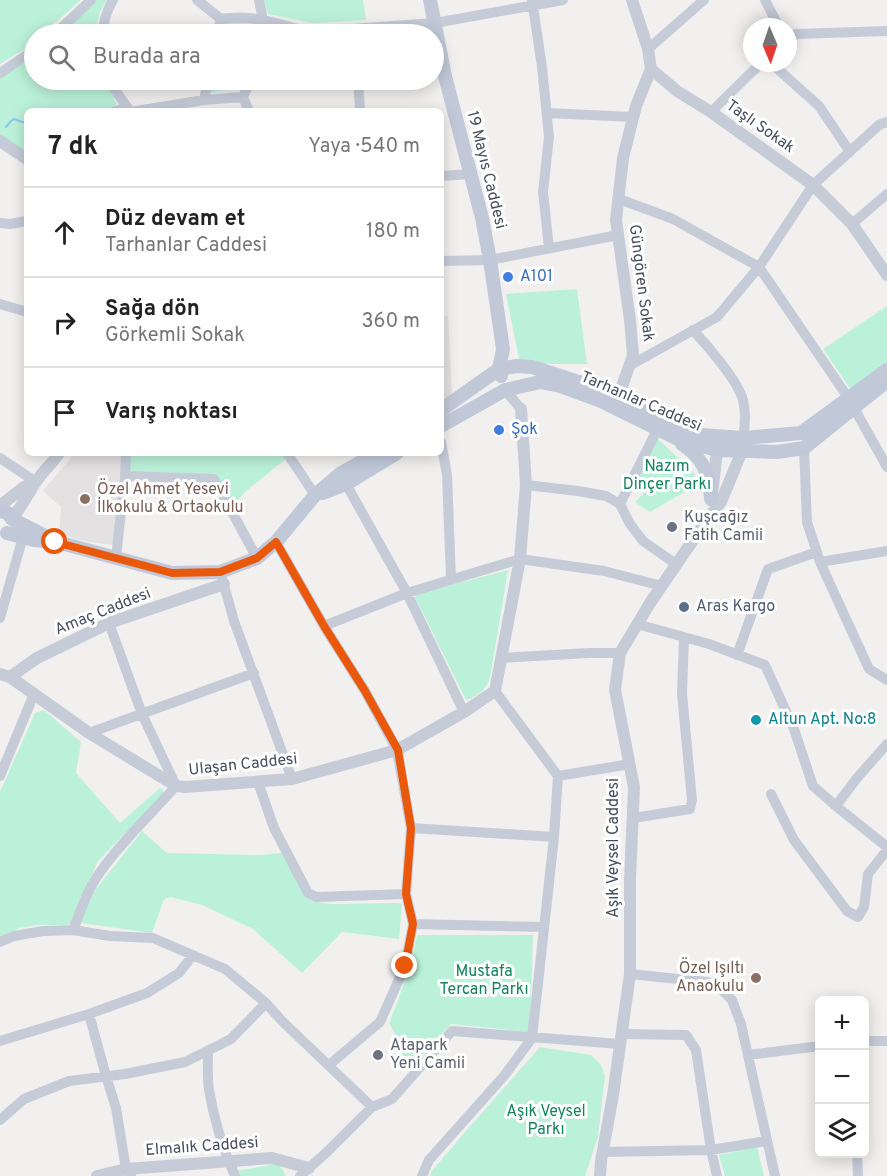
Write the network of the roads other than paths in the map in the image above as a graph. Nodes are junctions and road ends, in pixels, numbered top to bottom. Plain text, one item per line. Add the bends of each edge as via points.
1 (91, 0) edge
2 (113, 0) edge
3 (197, 0) edge
4 (259, 0) edge
5 (430, 0) edge
6 (563, 0) edge
7 (632, 0) edge
8 (704, 0) edge
9 (765, 0) edge
10 (532, 3) edge
11 (774, 18) edge
12 (221, 19) junction
13 (263, 20) junction
14 (435, 23) junction
15 (66, 24) edge
16 (104, 24) edge
17 (220, 24) edge
18 (277, 24) edge
19 (426, 24) edge
20 (887, 32) edge
21 (797, 34) edge
22 (648, 49) junction
23 (24, 57) edge
24 (651, 69) junction
25 (444, 71) edge
26 (752, 72) edge
27 (781, 72) edge
28 (0, 73) edge
29 (115, 90) edge
30 (206, 90) edge
31 (246, 90) edge
32 (359, 90) edge
33 (243, 97) junction
34 (204, 99) junction
35 (127, 108) edge
36 (152, 108) edge
37 (248, 108) edge
38 (360, 108) edge
39 (711, 112) junction
40 (547, 113) junction
41 (633, 117) junction
42 (887, 122) edge
43 (0, 141) edge
44 (850, 152) junction
45 (24, 156) edge
46 (471, 174) junction
47 (444, 176) edge
48 (813, 185) junction
49 (887, 194) edge
50 (619, 199) junction
51 (24, 222) edge
52 (0, 223) edge
53 (852, 224) junction
54 (618, 235) junction
55 (549, 248) junction
56 (490, 260) junction
57 (444, 261) edge
58 (759, 267) junction
59 (887, 275) edge
60 (0, 304) edge
61 (24, 311) edge
62 (693, 330) junction
63 (503, 349) junction
64 (517, 366) junction
65 (629, 366) junction
66 (498, 369) junction
67 (887, 370) edge
68 (887, 381) edge
69 (524, 385) junction
70 (505, 390) junction
71 (619, 395) junction
72 (852, 403) junction
73 (444, 408) edge
74 (520, 409) junction
75 (444, 424) edge
76 (662, 431) junction
77 (718, 443) junction
78 (743, 445) junction
79 (804, 448) junction
80 (57, 456) edge
81 (126, 456) edge
82 (289, 456) edge
83 (372, 456) edge
84 (392, 456) edge
85 (444, 456) edge
86 (0, 458) edge
87 (887, 467) edge
88 (125, 476) junction
89 (36, 482) junction
90 (346, 484) junction
91 (526, 485) junction
92 (315, 495) junction
93 (711, 499) junction
94 (620, 504) junction
95 (0, 506) edge
96 (0, 511) edge
97 (12, 519) junction
98 (704, 524) junction
99 (3, 534) edge
100 (23, 537) junction
101 (57, 542) junction
102 (276, 542) junction
103 (887, 551) edge
104 (818, 557) junction
105 (116, 558) junction
106 (257, 558) junction
107 (520, 559) junction
108 (676, 564) junction
109 (222, 578) junction
110 (451, 579) junction
111 (662, 585) junction
112 (407, 593) junction
113 (0, 618) edge
114 (109, 623) junction
115 (637, 624) junction
116 (324, 626) junction
117 (684, 637) junction
118 (620, 653) junction
119 (737, 655) junction
120 (501, 658) junction
121 (254, 673) junction
122 (5, 676) edge
123 (887, 680) edge
124 (495, 691) junction
125 (34, 694) junction
126 (464, 712) junction
127 (142, 714) junction
128 (89, 733) junction
129 (887, 744) edge
130 (398, 750) junction
131 (630, 764) junction
132 (0, 776) edge
133 (558, 776) junction
134 (292, 779) junction
135 (258, 782) junction
136 (176, 786) junction
137 (771, 794) dead end
138 (836, 806) junction
139 (633, 818) junction
140 (411, 828) junction
141 (554, 837) junction
142 (887, 849) edge
143 (406, 894) junction
144 (413, 924) junction
145 (544, 927) junction
146 (73, 930) junction
147 (0, 942) edge
148 (193, 955) junction
149 (630, 974) junction
150 (266, 1003) junction
151 (89, 1014) junction
152 (532, 1038) junction
153 (621, 1039) junction
154 (0, 1041) edge
155 (869, 1041) edge
156 (887, 1041) edge
157 (815, 1048) edge
158 (208, 1051) junction
159 (748, 1055) junction
160 (329, 1065) junction
161 (106, 1076) junction
162 (372, 1107) junction
163 (0, 1120) edge
164 (766, 1141) junction
165 (711, 1150) junction
166 (602, 1157) junction
167 (857, 1158) edge
168 (228, 1161) junction
169 (128, 1172) edge
170 (304, 1172) edge
171 (97, 1176) edge
172 (236, 1176) edge
173 (422, 1176) edge
174 (591, 1176) edge
175 (600, 1176) edge
176 (717, 1176) edge
177 (775, 1176) edge
178 (858, 1176) edge

1 - 15 street
2 - 16 street
3 - 12 street
4 - 13 street
5 - 14 main road, 19 Mayıs Caddesi
6 - 10 street
7 - 22 street
8 - 22 street
9 - 11 street
10 - 14 street
10 - 40 street
12 - 13 street via 232,16
12 - 17 street
13 - 18 street
14 - 19 street
20 - 21 street
22 - 24 street
23 - 28 street
24 - 39 street, Taşlı Sokak
24 - 41 street, Güngören Sokak
25 - 46 main road, 19 Mayıs Caddesi
26 - 39 street
27 - 44 street via 819,106
29 - 35 street
30 - 34 street
31 - 33 street
32 - 38 street
33 - 34 street
33 - 37 street
34 - 36 street
39 - 48 street, Taşlı Sokak
40 - 41 street
40 - 55 street via 549,137 543,192
41 - 50 street, Güngören Sokak
42 - 44 street
43 - 45 street
44 - 48 street
46 - 47 street
46 - 56 main road, 19 Mayıs Caddesi
48 - 53 street, Taşlı Sokak
48 - 58 street
49 - 53 street
50 - 54 street, Güngören Sokak
50 - 58 street via 673,219
51 - 52 street
53 - 59 street, Taşlı Sokak
54 - 55 street
54 - 65 street, Güngören Sokak via 633,355
55 - 56 street
56 - 57 street
56 - 63 main road, 19 Mayıs Caddesi
58 - 62 street via 717,316
58 - 72 street
60 - 61 street
62 - 65 street
62 - 78 street via 743,399
63 - 64 main road
63 - 66 main road
64 - 66 main road, Tarhanlar Caddesi
64 - 69 main road
64 - 71 main road, Tarhanlar Caddesi via 532,367
65 - 71 street, Güngören Sokak
66 - 70 main road
66 - 73 main road, Tarhanlar Caddesi
67 - 72 main road, Tarhanlar Caddesi
68 - 72 main road, Tarhanlar Caddesi
69 - 70 main road, Tarhanlar Caddesi
69 - 74 street
69 - 76 main road, Tarhanlar Caddesi via 540,382 560,386
70 - 74 street
70 - 75 main road, Tarhanlar Caddesi
71 - 77 main road, Tarhanlar Caddesi
72 - 78 main road, Tarhanlar Caddesi via 801,433
72 - 79 main road, Tarhanlar Caddesi
72 - 87 street
74 - 91 street
76 - 77 main road, Tarhanlar Caddesi via 684,442
76 - 93 main road via 689,448 703,463
76 - 94 street
77 - 78 main road, Tarhanlar Caddesi
77 - 93 street, Aşık Veysel Caddesi
78 - 79 main road, Tarhanlar Caddesi via 777,452
78 - 98 street, Aşık Veysel Caddesi via 721,502
79 - 104 street via 807,522
80 - 89 street
81 - 88 street
82 - 92 street
83 - 92 main road via 341,473
84 - 90 main road
85 - 110 street
86 - 89 street
88 - 105 street
88 - 106 street via 214,479
89 - 95 street
89 - 97 street
90 - 92 main road
90 - 112 street
91 - 94 street via 606,496
91 - 107 street
92 - 102 main road
93 - 98 street, Aşık Veysel Caddesi
94 - 108 street via 643,541
96 - 97 main road
97 - 99 main road via 11,529
97 - 101 main road
98 - 108 street, Aşık Veysel Caddesi
99 - 100 main road
100 - 101 main road
100 - 113 street
101 - 105 main road
102 - 106 main road
102 - 116 street
103 - 104 street
104 - 119 street via 768,569
104 - 123 street via 869,669
105 - 109 main road via 172,573
106 - 109 main road
107 - 110 street
107 - 111 street via 604,571
107 - 120 street
108 - 111 street, Aşık Veysel Caddesi
109 - 114 street, Amaç Caddesi
109 - 121 street
110 - 112 street
111 - 115 street, Aşık Veysel Caddesi
112 - 116 street
112 - 126 street
114 - 122 street, Amaç Caddesi
114 - 127 street
115 - 117 street
115 - 118 street, Aşık Veysel Caddesi
116 - 130 street
117 - 119 street
117 - 139 street via 682,694 690,809
118 - 120 street
118 - 131 street, Aşık Veysel Caddesi via 615,690
119 - 138 street via 765,665 794,729 813,786
120 - 124 street
121 - 127 street
121 - 134 street
122 - 125 street, Ulaşan Caddesi
124 - 126 street, Ulaşan Caddesi
124 - 133 street
125 - 128 street, Ulaşan Caddesi
125 - 132 street
126 - 130 street, Ulaşan Caddesi
127 - 128 street
127 - 136 street
128 - 136 street, Ulaşan Caddesi
129 - 138 street
130 - 134 street, Ulaşan Caddesi
130 - 140 street
131 - 133 street
131 - 139 street, Aşık Veysel Caddesi
133 - 141 street
134 - 135 street, Ulaşan Caddesi
135 - 136 street, Ulaşan Caddesi
135 - 143 street via 274,828 308,893 316,897
136 - 146 street via 99,873
137 - 142 street via 794,840 847,911 858,917 864,907 868,874
138 - 142 street
139 - 149 street, Aşık Veysel Caddesi
140 - 141 street
140 - 143 street
141 - 145 street
143 - 144 street
144 - 145 street
144 - 160 street via 405,966 380,1022
145 - 152 street
146 - 147 street via 43,931
146 - 148 street via 153,938
148 - 150 street via 225,969
148 - 151 street via 179,973 147,993
149 - 153 street, Aşık Veysel Caddesi
149 - 159 street via 707,982 721,989 732,1000
150 - 158 street via 231,1039
150 - 160 street
151 - 154 street
151 - 161 street
152 - 153 street
152 - 162 street via 452,1031 392,1099
152 - 173 street via 504,1076 429,1160
153 - 165 street via 686,1035 696,1050
153 - 166 street, Aşık Veysel Caddesi
155 - 156 street
157 - 159 street
158 - 161 street via 185,1062
158 - 168 street via 208,1088
159 - 164 street
160 - 162 street
161 - 163 street via 69,1081 24,1100
161 - 169 street
162 - 170 street
164 - 165 street
164 - 177 street
165 - 166 street
165 - 176 street
166 - 174 street, Aşık Veysel Caddesi
166 - 175 street, Aşık Veysel Caddesi
167 - 178 street
168 - 169 street, Elmalık Caddesi
168 - 170 street, Elmalık Caddesi via 272,1158
168 - 172 street
169 - 171 street, Elmalık Caddesi

